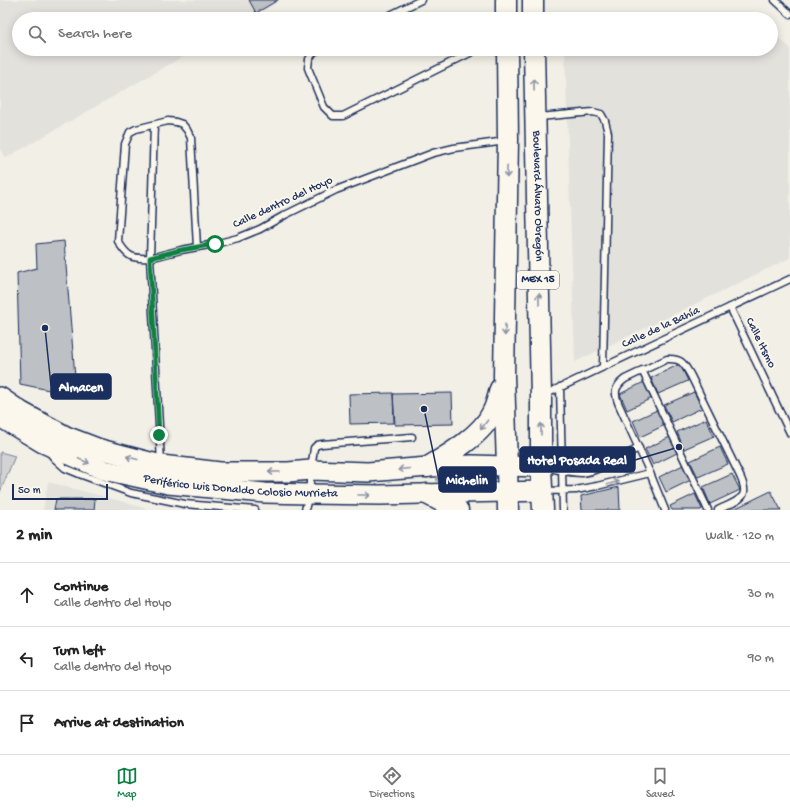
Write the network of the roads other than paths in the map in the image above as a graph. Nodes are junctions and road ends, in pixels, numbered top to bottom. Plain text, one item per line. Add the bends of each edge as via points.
1 (421, 0) edge
2 (506, 0) edge
3 (533, 0) edge
4 (775, 0) edge
5 (396, 12) edge
6 (506, 12) edge
7 (533, 12) edge
8 (790, 14) edge
9 (311, 56) edge
10 (464, 56) edge
11 (507, 56) edge
12 (534, 56) edge
13 (535, 117) junction
14 (154, 125) junction
15 (508, 140) junction
16 (197, 247) junction
17 (150, 258) junction
18 (790, 279) edge
19 (730, 307) junction
20 (604, 367) junction
21 (642, 370) junction
22 (504, 376) junction
23 (560, 387) junction
24 (541, 396) junction
25 (0, 397) edge
26 (0, 417) edge
27 (790, 433) edge
28 (42, 434) junction
29 (412, 437) dead end
30 (639, 448) junction
31 (161, 465) junction
32 (507, 466) junction
33 (428, 467) junction
34 (541, 467) junction
35 (311, 470) junction
36 (561, 470) junction
37 (650, 473) junction
38 (427, 494) junction
39 (549, 497) edge
40 (508, 501) edge
41 (307, 502) edge
42 (255, 510) edge
43 (458, 510) edge
44 (563, 510) edge
45 (665, 510) edge
46 (708, 510) edge
47 (718, 510) edge

1 - 5 lane
2 - 6 highway
3 - 7 highway
4 - 8 lane
9 - 10 lane via 308,68 324,107 333,116 343,116
11 - 15 highway, MEX 15
13 -> 12 highway, Boulevard Álvaro Obregón / MEX 15
13 - 20 lane via 593,112 600,114 605,121 608,133
24 -> 13 highway, Boulevard Álvaro Obregón / MEX 15
14 - 16 lane via 168,121 182,124 191,138
14 - 17 lane
14 - 17 lane via 130,132 125,144 118,241 129,256 138,259
15 - 16 lane, Calle dentro del Hoyo via 454,148 409,161 336,190 238,238
15 -> 22 highway, MEX 15
16 - 17 lane, Calle dentro del Hoyo
17 - 31 lane
18 - 19 lane, Calle de la Bahía
19 - 20 lane, Calle de la Bahía
19 - 27 lane, Calle Itsmo
20 - 23 lane, Calle de la Bahía
21 - 30 lane via 619,383 615,397
21 - 46 lane
21 - 47 lane via 674,358 680,360 691,376 743,485 743,496
22 - 32 highway, MEX 15
22 -> 33 highway via 492,414 479,431
23 - 24 lane, Calle de la Bahía
23 - 36 lane
34 -> 24 highway, Boulevard Álvaro Obregón / MEX 15
25 - 28 main road, Periférico Luis Donaldo Colosio Murrieta via 22,412
26 - 28 main road, Periférico Luis Donaldo Colosio Murrieta
31 -> 28 main road, Periférico Luis Donaldo Colosio Murrieta via 100,449 66,436
28 -> 41 main road, Periférico Luis Donaldo Colosio Murrieta via 104,470 168,484 265,493
28 - 42 lane via 55,459 65,468 131,493 185,504
29 - 35 lane via 319,444 314,448
30 - 36 lane via 587,472
30 - 37 lane
35 -> 31 main road, Periférico Luis Donaldo Colosio Murrieta via 220,472
32 - 33 main road, Periférico Luis Donaldo Colosio Murrieta
32 - 34 main road, Periférico Luis Donaldo Colosio Murrieta
32 - 40 highway, MEX 15
33 -> 35 main road, Periférico Luis Donaldo Colosio Murrieta via 368,472
34 - 36 lane
34 - 39 highway, Boulevard Álvaro Obregón / MEX 15
35 - 41 lane
36 - 39 lane
39 -> 37 lane
37 - 45 lane
38 - 40 main road, Periférico Luis Donaldo Colosio Murrieta
41 -> 38 main road, Periférico Luis Donaldo Colosio Murrieta via 380,495
38 - 43 highway
39 - 40 main road, Periférico Luis Donaldo Colosio Murrieta
39 - 44 lane

